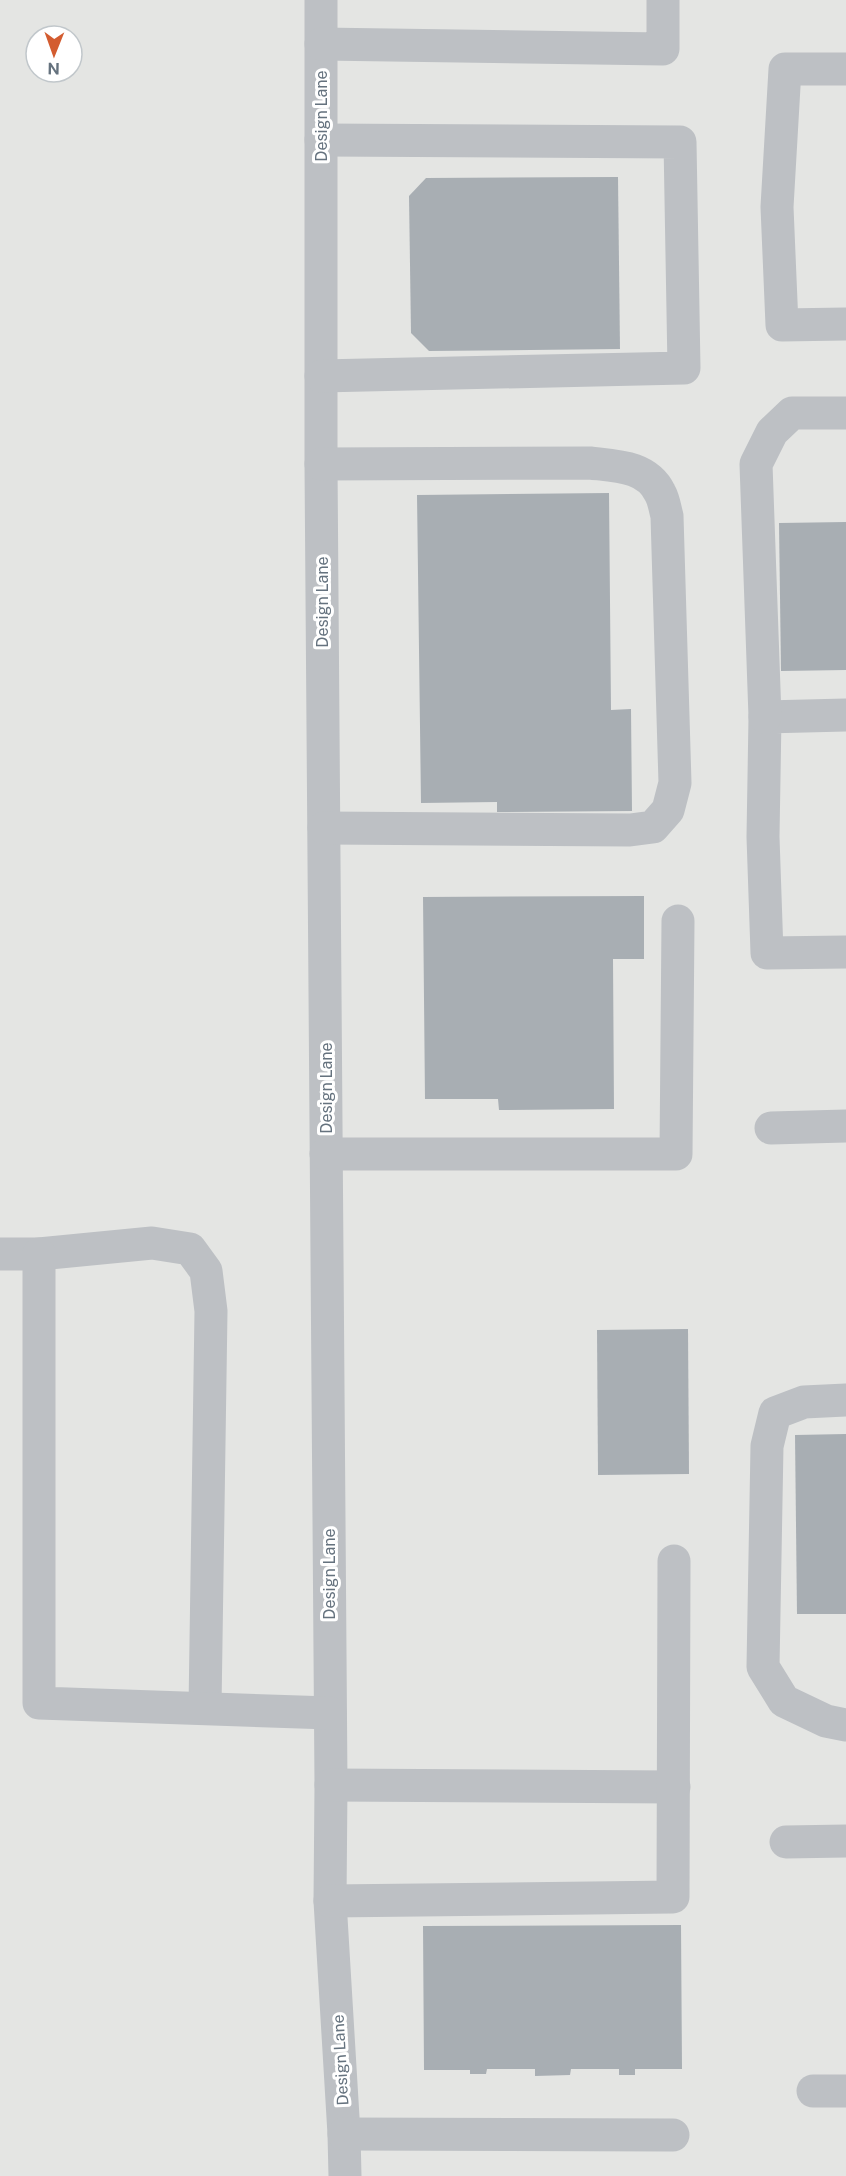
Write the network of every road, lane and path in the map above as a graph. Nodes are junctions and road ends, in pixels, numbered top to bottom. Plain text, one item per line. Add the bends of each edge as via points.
1 (321, 0) edge
2 (663, 0) edge
3 (321, 44) junction
4 (846, 69) edge
5 (321, 140) junction
6 (846, 324) edge
7 (321, 376) junction
8 (846, 412) edge
9 (321, 464) junction
10 (846, 715) edge
11 (765, 717) junction
12 (324, 828) junction
13 (678, 921) dead end
14 (846, 952) edge
15 (846, 1126) edge
16 (771, 1128) dead end
17 (326, 1154) junction
18 (0, 1254) edge
19 (39, 1254) junction
20 (846, 1400) edge
21 (674, 1561) dead end
22 (205, 1708) junction
23 (330, 1713) junction
24 (846, 1725) edge
25 (331, 1785) junction
26 (674, 1787) junction
27 (846, 1841) edge
28 (786, 1842) dead end
29 (330, 1901) junction
30 (813, 2091) dead end
31 (846, 2091) edge
32 (344, 2134) junction
33 (673, 2135) dead end
34 (345, 2176) edge

1 - 3 street, Design Lane
2 - 3 street via 663,49
3 - 5 street, Design Lane
4 - 6 street via 785,69 777,207 782,325
5 - 7 street, Design Lane
5 - 7 street via 680,142 684,368
7 - 9 street, Design Lane
8 - 11 street via 792,413 772,432 756,464
9 - 12 street, Design Lane
9 - 12 street via 590,463 625,467 648,477 660,493 667,516 675,783 668,810 653,827 630,830
10 - 11 street
11 - 14 street via 763,837 767,953
12 - 17 street, Design Lane
13 - 17 street via 676,1154
15 - 16 street
17 - 23 street, Design Lane
18 - 19 street
19 - 22 street via 39,1703
19 - 22 street via 152,1243 190,1249 206,1271 211,1311
20 - 24 street via 804,1402 775,1413 767,1446 764,1667 784,1701 826,1721
21 - 26 street
22 - 23 street
23 - 25 street, Design Lane
25 - 26 street
25 - 29 street, Design Lane
26 - 29 street via 673,1897
27 - 28 street
29 - 32 street, Design Lane
30 - 31 street
32 - 33 street
32 - 34 street, Design Lane

